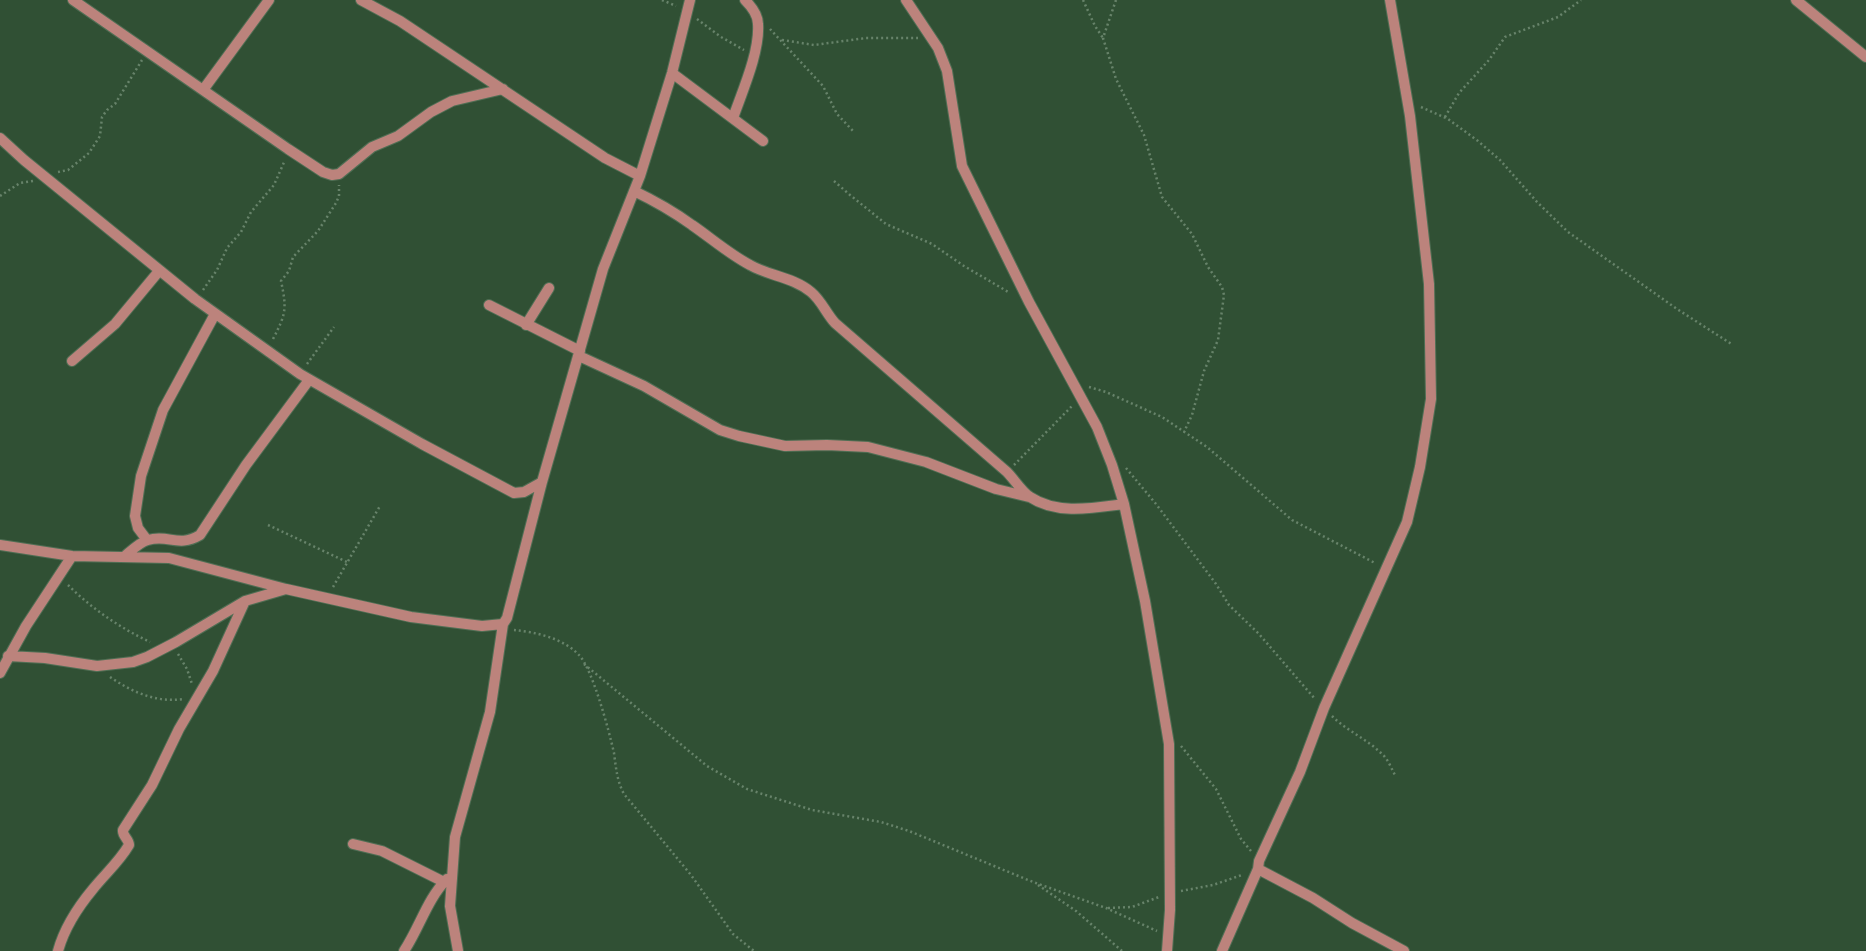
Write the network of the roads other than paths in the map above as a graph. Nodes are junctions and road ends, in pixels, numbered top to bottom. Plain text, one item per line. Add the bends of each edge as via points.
1 (73, 0) edge
2 (269, 0) edge
3 (361, 0) edge
4 (698, 0) edge
5 (745, 0) edge
6 (906, 0) edge
7 (1390, 0) edge
8 (1796, 0) edge
9 (688, 5) edge
10 (1866, 57) edge
11 (672, 73) junction
12 (503, 89) junction
13 (203, 90) junction
14 (733, 118) junction
15 (0, 138) edge
16 (763, 140) dead end
17 (640, 176) junction
18 (634, 191) junction
19 (159, 271) junction
20 (549, 288) dead end
21 (489, 306) dead end
22 (215, 314) junction
23 (526, 325) junction
24 (579, 353) junction
25 (72, 361) dead end
26 (304, 377) junction
27 (542, 482) junction
28 (1030, 497) junction
29 (1124, 504) junction
30 (147, 540) junction
31 (0, 545) edge
32 (72, 556) junction
33 (125, 556) junction
34 (286, 589) junction
35 (244, 601) junction
36 (503, 627) junction
37 (8, 656) junction
38 (0, 673) edge
39 (353, 844) dead end
40 (1258, 865) junction
41 (452, 874) junction
42 (444, 882) junction
43 (58, 951) edge
44 (404, 951) edge
45 (458, 951) edge
46 (1167, 951) edge
47 (1222, 951) edge
48 (1404, 951) edge

1 - 13 street
2 - 13 street
3 - 12 street via 400,21
4 - 9 street
5 - 14 street via 755,14 758,25 753,55
6 - 29 street via 938,48 947,71 962,166 1029,302 1097,427
7 - 40 street via 1408,102 1429,284 1431,399 1420,467 1407,522 1324,708 1300,772
8 - 10 street
9 - 11 street
11 - 14 street
11 - 17 street
12 - 13 street via 452,101 431,112 398,136 372,147 339,174 332,175 288,149
12 - 17 street via 605,158
14 - 16 street
15 - 19 street
17 - 18 street
18 - 24 street via 603,269
18 - 28 street via 668,209 748,264 810,291 818,298 825,312 855,342 1007,472
19 - 22 street
19 - 25 street via 115,324
20 - 23 street
21 - 23 street
22 - 26 street
22 - 30 street via 163,410 141,476 135,516 138,528
23 - 24 street
24 - 27 street
24 - 28 street via 644,386 720,430 785,446 827,444 868,447 926,462 996,489
26 - 27 street via 514,493 524,492
26 - 30 street via 200,535 192,540 179,542 160,538
27 - 36 street
28 - 29 street via 1063,508 1082,509
29 - 46 street via 1145,601 1169,744 1170,894
30 - 33 street
31 - 32 street
32 - 33 street
32 - 37 street
33 - 34 street via 168,558
34 - 35 street
34 - 36 street via 411,617
35 - 37 street via 147,658 133,662 102,666
35 - 43 street via 224,649 179,729 152,785 123,830 129,845 79,908 62,938
36 - 41 street via 490,712 455,837
37 - 38 street
39 - 42 street via 382,851
40 - 47 street
40 - 48 street via 1352,923
41 - 42 street
41 - 45 street via 450,906
42 - 44 street via 431,898 415,934

